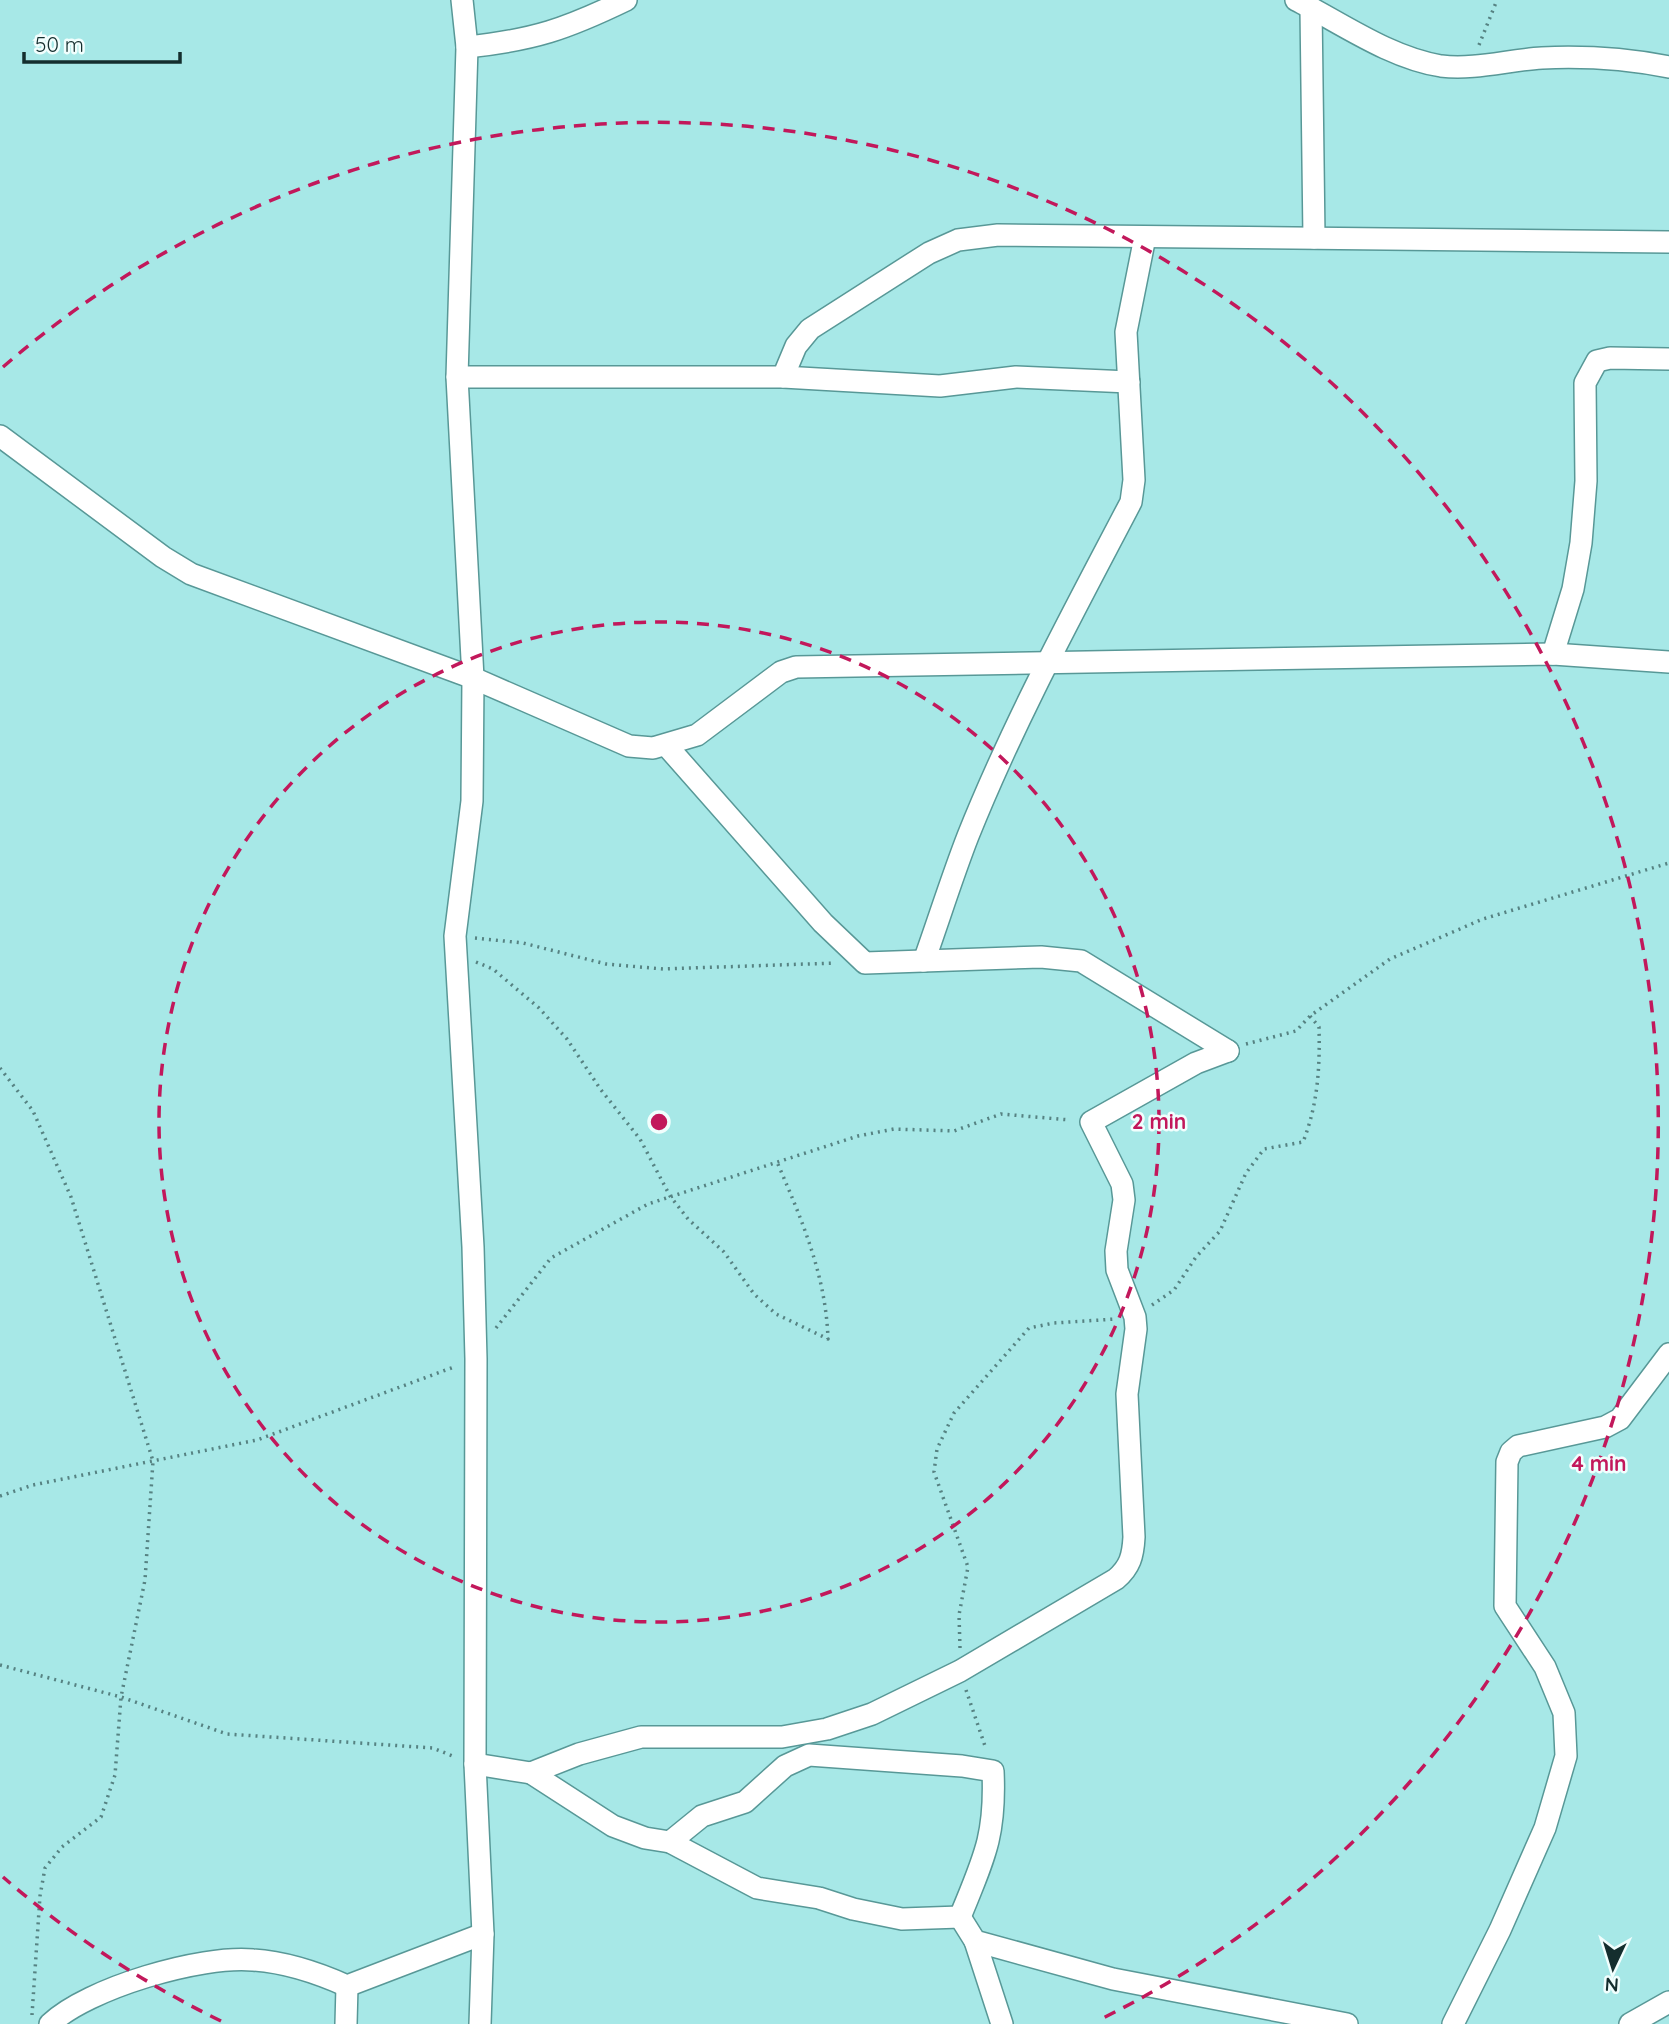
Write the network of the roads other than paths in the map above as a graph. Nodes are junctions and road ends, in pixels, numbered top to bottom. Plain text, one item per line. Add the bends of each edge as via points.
1 (462, 0) edge
2 (626, 0) edge
3 (1303, 4) edge
4 (467, 47) junction
5 (1669, 66) edge
6 (1145, 237) junction
7 (1314, 238) junction
8 (1669, 242) edge
9 (1669, 359) edge
10 (457, 377) junction
11 (783, 377) junction
12 (1129, 382) junction
13 (0, 436) edge
14 (1553, 654) junction
15 (1049, 662) junction
16 (1669, 662) edge
17 (473, 678) junction
18 (666, 746) junction
19 (924, 961) junction
20 (1669, 1354) edge
21 (475, 1764) junction
22 (531, 1773) junction
23 (670, 1842) junction
24 (960, 1917) junction
25 (483, 1934) junction
26 (975, 1941) junction
27 (347, 1986) junction
28 (1669, 2002) edge
29 (50, 2024) edge
30 (346, 2024) edge
31 (480, 2024) edge
32 (1002, 2024) edge
33 (1347, 2024) edge
34 (1453, 2024) edge
35 (1630, 2024) edge

1 - 4 street
2 - 4 street via 552,33
3 - 5 street via 1402,54 1440,66 1541,58
3 - 7 street
4 - 10 street
6 - 7 street
6 - 11 street via 998,235 958,240 929,253 810,329 796,346
6 - 12 street via 1128,312
7 - 8 street
9 - 14 street via 1597,361 1585,383 1581,543
10 - 11 street
10 - 17 street
11 - 12 street via 940,386 1016,377
12 - 15 street via 1131,502
13 - 17 street via 191,574
14 - 15 street
14 - 16 street
15 - 18 street via 796,667 781,672 697,735
15 - 19 street via 968,837
17 - 18 street via 629,746 642,750
17 - 21 street via 472,801 455,936 476,1359
18 - 19 street via 823,923 865,963
19 - 22 street via 1041,957 1081,961 1228,1051 1177,1073 1091,1122 1122,1184 1117,1270 1135,1317 1127,1394 1134,1538 1127,1570 960,1671 872,1714 782,1737 641,1737
20 - 34 street via 1620,1419 1605,1427 1518,1446 1507,1462 1506,1606 1550,1679 1564,1713 1566,1756 1545,1828
21 - 22 street
21 - 25 street
22 - 23 street via 613,1826
23 - 24 street via 757,1888 902,1919
23 - 24 street via 702,1816 745,1802 785,1766 809,1755 993,1771 995,1811 990,1843
24 - 26 street
25 - 27 street
25 - 31 street
26 - 32 street
26 - 33 street via 1113,1979
27 - 29 street via 317,1973 252,1959 194,1966 122,1983 62,2012
27 - 30 street
28 - 35 street

